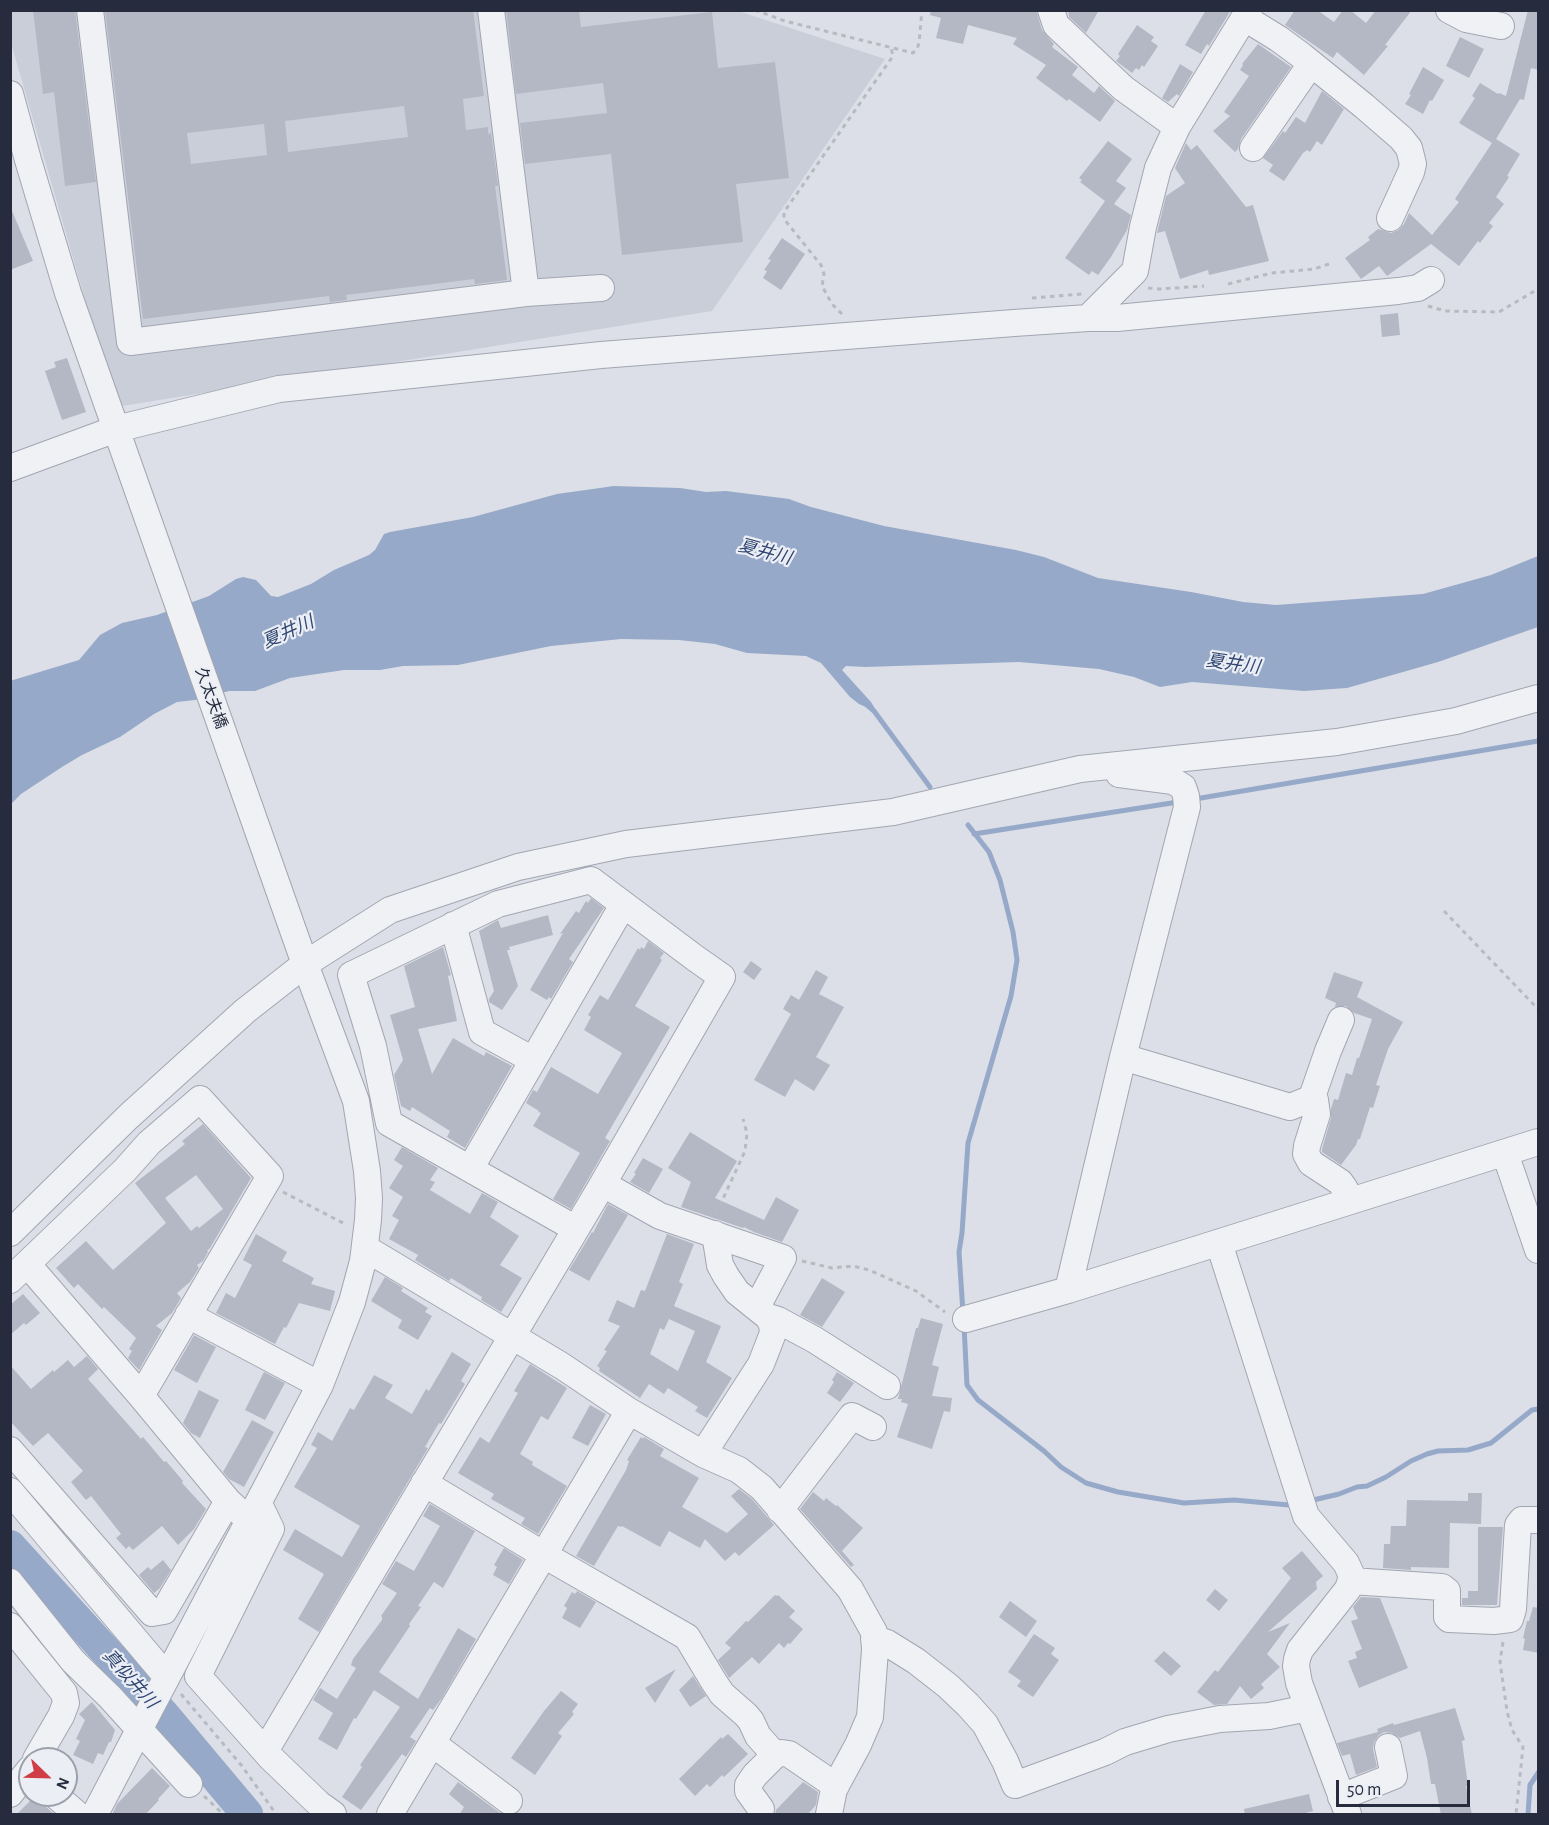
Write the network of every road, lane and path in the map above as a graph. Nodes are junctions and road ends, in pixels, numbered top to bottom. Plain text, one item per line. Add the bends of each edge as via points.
1 (90, 10) edge
2 (491, 10) edge
3 (755, 10) edge
4 (922, 10) edge
5 (1051, 10) edge
6 (1449, 10) edge
7 (1247, 14) edge
8 (1501, 26) dead end
9 (891, 48) junction
10 (1311, 64) junction
11 (10, 94) edge
12 (1177, 127) junction
13 (1253, 148) dead end
14 (1390, 218) dead end
15 (1329, 264) dead end
16 (1431, 280) dead end
17 (1223, 285) dead end
18 (1212, 286) dead end
19 (601, 288) dead end
20 (1539, 289) edge
21 (1116, 290) junction
22 (526, 293) junction
23 (1028, 299) dead end
24 (1418, 305) dead end
25 (848, 318) dead end
26 (1088, 318) junction
27 (117, 434) junction
28 (10, 468) edge
29 (1539, 698) edge
30 (1539, 716) edge
31 (1456, 720) junction
32 (1080, 769) junction
33 (623, 905) junction
34 (1444, 911) dead end
35 (453, 925) junction
36 (304, 960) junction
37 (1539, 1009) edge
38 (1341, 1020) dead end
39 (1123, 1057) junction
40 (533, 1060) junction
41 (1311, 1100) junction
42 (743, 1119) dead end
43 (1539, 1142) edge
44 (1505, 1153) junction
45 (470, 1169) junction
46 (266, 1183) junction
47 (603, 1184) junction
48 (1344, 1202) junction
49 (576, 1229) junction
50 (10, 1233) edge
51 (711, 1233) junction
52 (366, 1242) junction
53 (1219, 1243) junction
54 (1539, 1250) edge
55 (783, 1258) junction
56 (19, 1273) edge
57 (1068, 1290) junction
58 (762, 1312) junction
59 (188, 1315) junction
60 (958, 1317) joint
61 (512, 1336) junction
62 (320, 1385) junction
63 (887, 1386) dead end
64 (141, 1396) junction
65 (629, 1411) junction
66 (873, 1426) dead end
67 (10, 1450) edge
68 (703, 1454) junction
69 (424, 1483) junction
70 (10, 1491) edge
71 (228, 1501) junction
72 (780, 1510) junction
73 (254, 1513) junction
74 (1539, 1520) edge
75 (544, 1555) junction
76 (1352, 1581) junction
77 (10, 1582) edge
78 (1510, 1619) junction
79 (10, 1626) edge
80 (874, 1639) junction
81 (166, 1676) junction
82 (1308, 1708) junction
83 (140, 1726) junction
84 (432, 1743) junction
85 (44, 1747) edge
86 (1388, 1747) dead end
87 (265, 1751) junction
88 (775, 1755) junction
89 (189, 1784) dead end
90 (836, 1786) junction
91 (746, 1799) dead end
92 (509, 1801) dead end
93 (1344, 1806) edge
94 (95, 1815) edge
95 (276, 1815) edge
96 (333, 1815) edge
97 (390, 1815) edge
98 (829, 1815) edge
99 (1516, 1815) edge

1 - 22 street via 130,342
2 - 22 street
3 - 9 path
4 - 9 path via 917,50 914,53
5 - 12 street via 1056,25 1123,88
6 - 8 street via 1466,19
7 - 10 street
7 - 12 street
9 - 25 path via 893,56 784,212 784,219 821,264 822,286 832,304
10 - 13 street
10 - 14 street via 1409,148 1411,172
11 - 27 street, 久太夫橋 via 68,293
12 - 21 street via 1158,168 1135,271
15 - 17 path
16 - 26 street via 1418,288 1392,292
18 - 21 path
19 - 22 street
20 - 24 path via 1499,312 1445,311
21 - 23 path
21 - 26 street
26 - 27 street via 601,355 279,389
27 - 28 street
27 - 36 street, 久太夫橋
29 - 31 street
30 - 31 street
31 - 32 street via 1337,742
32 - 36 street via 893,812 626,844 518,867 390,910
32 - 39 street via 1173,781 1183,787 1186,796 1187,807
33 - 35 street via 591,880 498,904
33 - 40 street
33 - 47 street via 722,976
34 - 37 path
35 - 40 street via 482,1032
35 - 45 street via 351,975 373,1046 389,1123
36 - 50 street via 128,1116
36 - 52 street, 久太夫橋 via 356,1101 369,1189
38 - 41 street
39 - 41 street via 1290,1107
39 - 57 street
40 - 45 street
41 - 48 street via 1315,1100 1317,1114 1306,1154 1311,1163 1346,1189
42 - 51 path via 747,1133 745,1151
43 - 44 street
44 - 48 street
44 - 54 street
45 - 49 street
46 - 52 path
46 - 56 street via 270,1176 200,1099 149,1143
46 - 59 street
47 - 49 street
47 - 51 street via 660,1216
48 - 53 street
49 - 61 street
51 - 55 street
51 - 58 street via 726,1276 737,1292
52 - 61 street
52 - 62 street, 久太夫橋 via 351,1302
53 - 57 street
53 - 76 street via 1303,1507 1346,1563
55 - 58 street
55 - 60 path via 832,1268 853,1266 869,1270 916,1291
56 - 64 street
57 - 60 street
58 - 63 street
58 - 68 street via 772,1324 773,1333 760,1364
59 - 62 street
59 - 64 street
61 - 65 street
61 - 69 street
62 - 73 street, 久太夫橋
64 - 71 street
65 - 68 street
65 - 75 street
66 - 72 street via 852,1416
67 - 71 street via 152,1613 164,1611
68 - 72 street via 739,1470 762,1488
69 - 75 street
69 - 87 street
70 - 81 street
71 - 73 street
72 - 80 street via 850,1589 874,1632
73 - 81 street, 久太夫橋
73 - 87 street via 271,1528 198,1676
74 - 78 street via 1522,1520 1516,1531
75 - 84 street
75 - 88 street via 687,1637 722,1694 746,1715
76 - 78 street via 1442,1587 1447,1591 1449,1619
76 - 82 street via 1300,1650 1296,1672
77 - 83 street via 73,1661
78 - 99 path via 1500,1662 1512,1730 1523,1747
79 - 85 street via 64,1693 62,1716
80 - 82 street via 916,1661 968,1705 985,1724 1015,1785 1125,1742 1184,1725
80 - 90 street via 870,1716
81 - 83 street, 久太夫橋
81 - 95 path via 242,1766
82 - 93 street
83 - 89 street
83 - 94 street, 久太夫橋
84 - 92 street
84 - 97 street
86 - 93 street via 1394,1776
87 - 96 street
88 - 90 street via 789,1754
88 - 91 street via 748,1785
90 - 98 street

